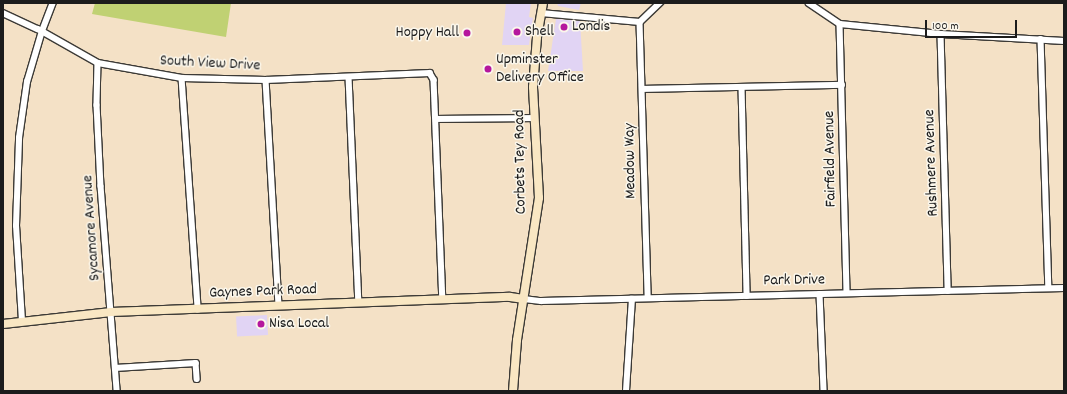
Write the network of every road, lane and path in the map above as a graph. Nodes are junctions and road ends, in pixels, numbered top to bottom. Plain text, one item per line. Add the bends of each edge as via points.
1 (53, 3) edge
2 (543, 3) edge
3 (660, 3) edge
4 (809, 3) edge
5 (3, 13) edge
6 (541, 13) junction
7 (640, 22) junction
8 (840, 24) junction
9 (42, 31) junction
10 (941, 34) junction
11 (1041, 39) junction
12 (1064, 40) edge
13 (98, 63) junction
14 (349, 77) junction
15 (182, 78) junction
16 (266, 80) junction
17 (842, 85) junction
18 (742, 87) junction
19 (643, 89) junction
20 (535, 118) junction
21 (436, 119) junction
22 (1049, 288) junction
23 (1064, 288) edge
24 (948, 291) junction
25 (847, 293) junction
26 (820, 294) junction
27 (747, 296) junction
28 (648, 298) junction
29 (524, 299) junction
30 (632, 299) junction
31 (443, 300) junction
32 (359, 302) junction
33 (279, 306) junction
34 (198, 309) junction
35 (111, 312) junction
36 (22, 321) junction
37 (3, 324) edge
38 (115, 368) junction
39 (197, 378) dead end
40 (117, 391) edge
41 (512, 391) edge
42 (626, 391) edge
43 (824, 391) edge

1 - 9 street
2 - 6 street, Corbets Tey Road
3 - 7 street
4 - 8 street
5 - 9 street, South View Drive
6 - 7 street
6 - 20 street, Corbets Tey Road via 534,86
7 - 19 street, Meadow Way
8 - 10 street
8 - 17 street, Fairfield Avenue
9 - 13 street, South View Drive
9 - 36 street via 23,106 17,174 16,233
10 - 11 street
10 - 24 street, Rushmere Avenue
11 - 12 street
11 - 22 street
13 - 15 street, South View Drive
13 - 35 street, Sycamore Avenue via 97,105
14 - 16 street, South View Drive
14 - 21 street, South View Drive via 430,73 434,80
14 - 32 street
15 - 16 street, South View Drive
15 - 34 street
16 - 33 street
17 - 18 street
17 - 25 street, Fairfield Avenue
18 - 19 street
18 - 27 street
19 - 28 street, Meadow Way
20 - 21 street
20 - 29 street, Corbets Tey Road via 539,198
21 - 31 street
22 - 23 street, Park Drive
22 - 24 street, Park Drive
24 - 25 street, Park Drive
25 - 26 street, Park Drive
26 - 27 street, Park Drive
26 - 43 street
27 - 28 street, Park Drive
28 - 30 street, Park Drive
29 - 30 street, Park Drive
29 - 31 street, Gaynes Park Road via 510,297
29 - 41 street, Corbets Tey Road
30 - 42 street
31 - 32 street, Gaynes Park Road
32 - 33 street, Gaynes Park Road
33 - 34 street, Gaynes Park Road
34 - 35 street, Gaynes Park Road
35 - 36 street, Gaynes Park Road
35 - 38 street, Sycamore Avenue
36 - 37 street, Gaynes Park Road
38 - 39 street via 196,364
38 - 40 street, Sycamore Avenue

